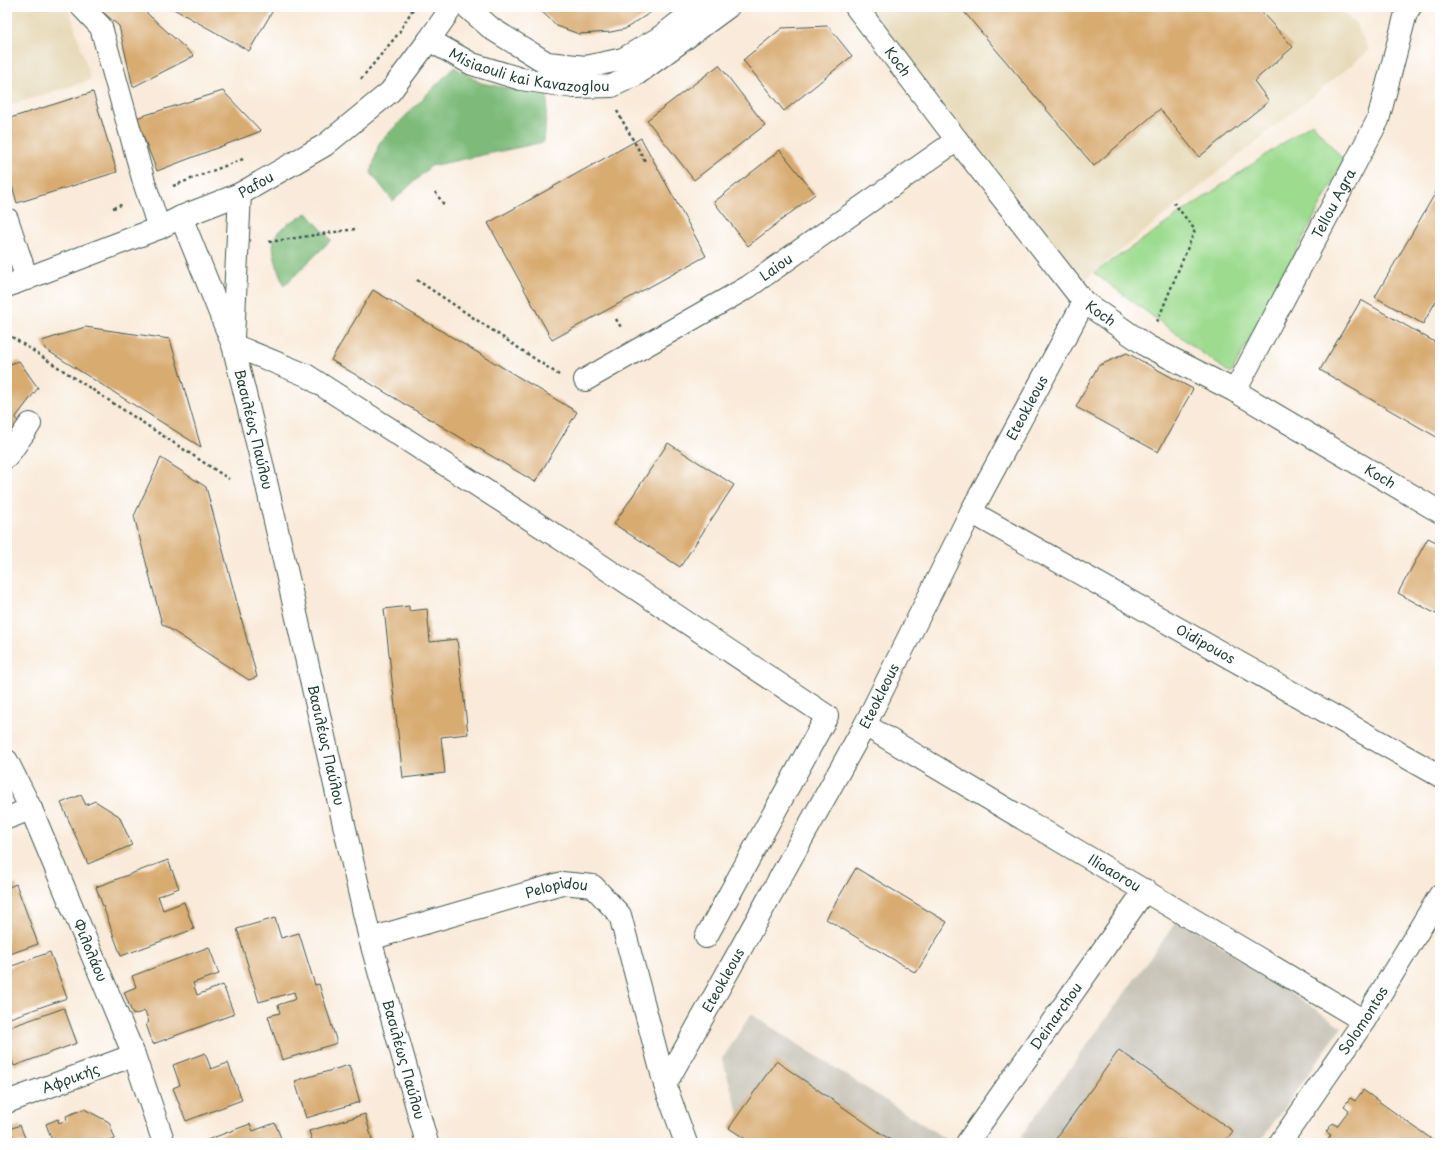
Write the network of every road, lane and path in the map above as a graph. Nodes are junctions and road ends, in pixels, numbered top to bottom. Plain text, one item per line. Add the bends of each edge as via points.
1 (82, 7) edge
2 (414, 7) edge
3 (452, 7) edge
4 (467, 7) edge
5 (700, 7) edge
6 (728, 7) edge
7 (856, 7) edge
8 (1410, 7) edge
9 (429, 40) junction
10 (357, 83) dead end
11 (614, 106) dead end
12 (957, 140) junction
13 (247, 158) dead end
14 (646, 163) dead end
15 (436, 192) dead end
16 (240, 194) junction
17 (148, 195) junction
18 (1174, 203) dead end
19 (445, 206) dead end
20 (113, 208) dead end
21 (181, 217) junction
22 (7, 219) edge
23 (159, 228) junction
24 (355, 229) dead end
25 (269, 242) dead end
26 (27, 279) junction
27 (417, 280) dead end
28 (7, 286) edge
29 (1084, 302) junction
30 (12, 337) dead end
31 (233, 345) junction
32 (1147, 346) junction
33 (585, 380) joint
34 (1235, 392) junction
35 (30, 424) dead end
36 (7, 457) edge
37 (229, 479) dead end
38 (971, 512) junction
39 (1440, 512) edge
40 (865, 725) junction
41 (7, 761) edge
42 (1440, 776) edge
43 (31, 809) junction
44 (7, 818) edge
45 (1145, 890) junction
46 (1440, 895) edge
47 (706, 937) dead end
48 (370, 939) junction
49 (1364, 1021) junction
50 (134, 1055) junction
51 (665, 1085) junction
52 (7, 1102) edge
53 (164, 1143) edge
54 (427, 1143) edge
55 (686, 1143) edge
56 (967, 1143) edge
57 (1280, 1143) edge

1 - 17 street via 101,27
2 - 10 path via 398,34
3 - 9 street, Pafou
4 - 5 street, Misiaouli kai Kavazoglou via 492,29 547,63 586,67 623,59 659,38
6 - 9 street, Misiaouli kai Kavazoglou via 637,74 612,86 574,87 521,80 472,64
7 - 12 street, Koch
8 - 34 street, Tellou Agra via 1406,13 1378,120
9 - 16 street, Pafou via 390,92 361,116 325,144
11 - 14 path
12 - 29 street, Koch
12 - 33 street, Laiou via 748,287
13 - 17 path
15 - 19 path
16 - 21 street, Pafou
16 - 31 street, Βασιλέως Παύλου
17 - 20 path
17 - 23 street
18 - 32 path via 1195,230
21 - 23 street, Pafou
21 - 31 street, Βασιλέως Παύλου
22 - 26 street
23 - 26 street, Pafou
24 - 25 path
26 - 28 street, Pafou
27 - 33 path via 560,376
29 - 32 street, Koch
29 - 38 street, Eteokleous
30 - 37 path
31 - 47 street via 306,375 578,550 827,716
31 - 48 street, Βασιλέως Παύλου
32 - 34 street, Koch
34 - 39 street, Koch
35 - 36 street
38 - 40 street, Eteokleous
38 - 42 street, Oidipouos
40 - 45 street, Ilioaorou
40 - 51 street, Eteokleous
41 - 43 street, Φιλολάου
43 - 44 street
43 - 50 street, Φιλολάου
45 - 49 street, Ilioaorou
45 - 56 street, Deinarchou
46 - 49 street, Solomontos
48 - 51 street, Pelopidou via 562,883 593,886 620,915
48 - 54 street, Βασιλέως Παύλου
49 - 57 street, Solomontos
50 - 52 street, Αφρικής
50 - 53 street, Φιλολάου
51 - 55 street, Pelopidou

